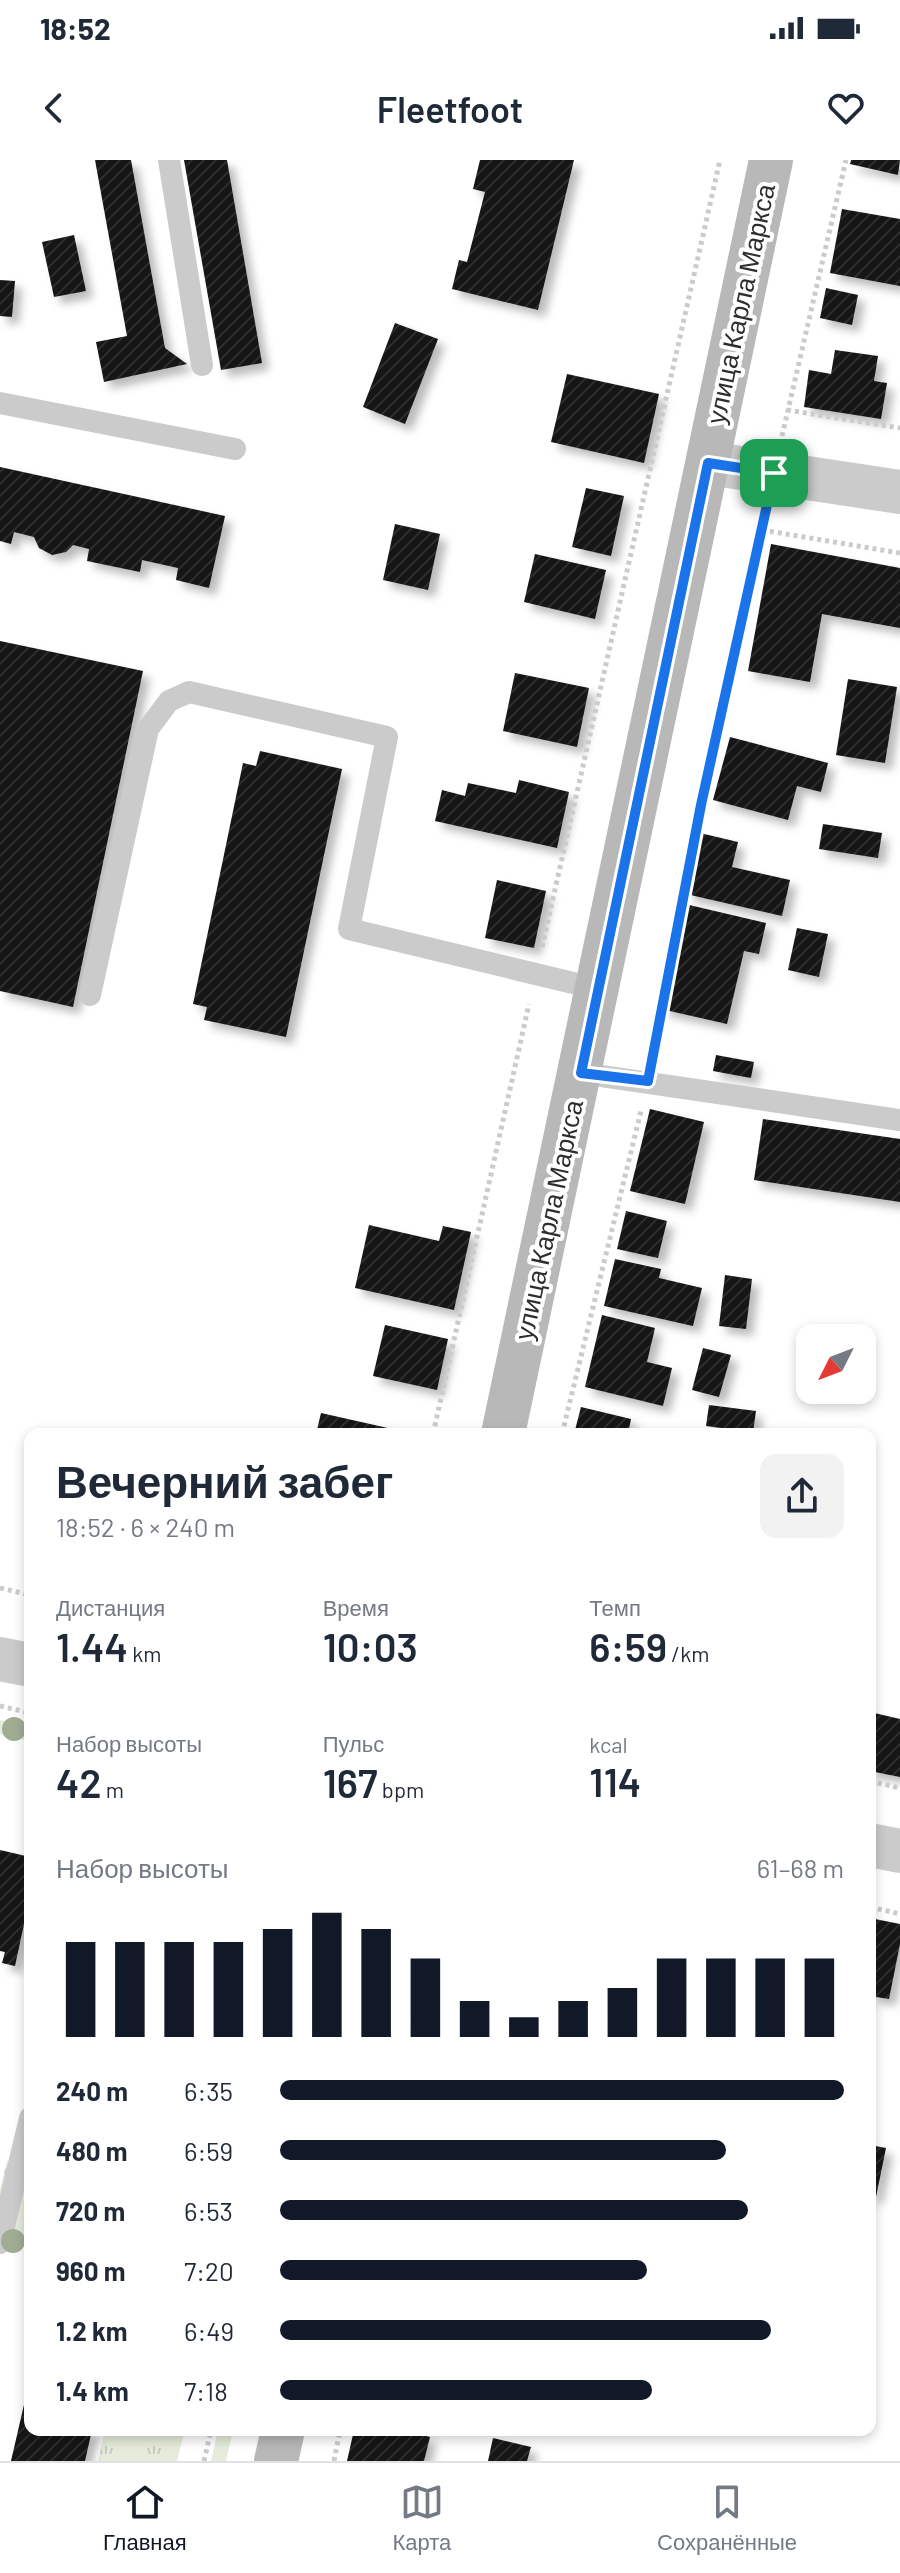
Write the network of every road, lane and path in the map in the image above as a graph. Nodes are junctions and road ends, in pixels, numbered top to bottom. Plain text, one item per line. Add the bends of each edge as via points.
1 (169, 160) edge
2 (720, 160) edge
3 (771, 160) edge
4 (846, 160) edge
5 (202, 365) dead end
6 (0, 403) edge
7 (787, 410) junction
8 (900, 428) edge
9 (235, 449) dead end
10 (708, 463) junction
11 (774, 473) junction
12 (900, 492) edge
13 (762, 530) junction
14 (900, 553) edge
15 (536, 975) junction
16 (598, 989) junction
17 (90, 995) dead end
18 (581, 1073) junction
19 (648, 1081) junction
20 (900, 1120) edge
21 (434, 1428) edge
22 (504, 1428) edge
23 (563, 1428) edge
24 (0, 1588) edge
25 (24, 1594) edge
26 (0, 1659) edge
27 (24, 1664) edge
28 (0, 1706) edge
29 (24, 1712) edge
30 (876, 1782) edge
31 (900, 1788) edge
32 (876, 1846) edge
33 (900, 1851) edge
34 (876, 1908) edge
35 (900, 1914) edge
36 (24, 2143) edge
37 (0, 2243) edge
38 (210, 2436) edge
39 (282, 2436) edge
40 (339, 2436) edge
41 (204, 2461) edge
42 (276, 2461) edge
43 (334, 2461) edge

1 - 5 lane
2 - 15 path
3 - 10 main road, улица Карла Маркса
4 - 7 path
6 - 9 lane
7 - 8 path
7 - 11 path
10 - 11 street
10 - 16 main road, улица Карла Маркса
11 - 12 street
11 - 13 path
13 - 14 path
13 - 19 path via 701,805
15 - 16 lane
15 - 17 lane via 349,929 387,737 189,692 169,701 148,729
15 - 21 path
16 - 18 main road, улица Карла Маркса
18 - 19 lane
18 - 22 main road, улица Карла Маркса
19 - 20 lane
19 - 23 path
24 - 25 path
26 - 27 street
28 - 29 path
30 - 31 path
32 - 33 street
34 - 35 path
36 - 37 lane
38 - 41 path
39 - 42 main road
40 - 43 path

